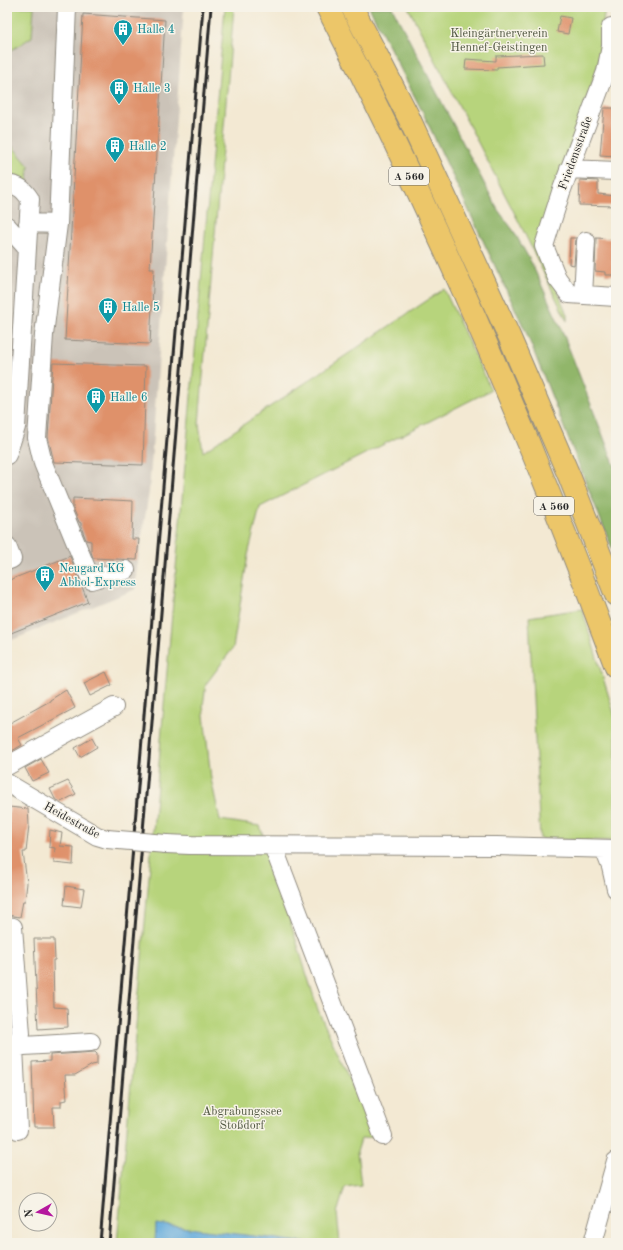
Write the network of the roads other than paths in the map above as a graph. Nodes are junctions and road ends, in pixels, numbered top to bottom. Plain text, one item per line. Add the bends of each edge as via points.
1 (67, 7) edge
2 (327, 7) edge
3 (352, 7) edge
4 (613, 27) edge
5 (569, 169) junction
6 (616, 171) edge
7 (7, 185) edge
8 (28, 223) junction
9 (58, 224) junction
10 (8, 228) edge
11 (586, 241) dead end
12 (26, 247) junction
13 (583, 295) junction
14 (616, 297) edge
15 (44, 335) junction
16 (16, 339) edge
17 (19, 380) junction
18 (42, 382) junction
19 (14, 436) junction
20 (37, 438) junction
21 (7, 455) edge
22 (7, 546) edge
23 (7, 561) edge
24 (126, 570) dead end
25 (616, 595) edge
26 (616, 667) edge
27 (114, 707) dead end
28 (7, 766) edge
29 (7, 783) edge
30 (274, 846) junction
31 (610, 849) edge
32 (616, 889) edge
33 (7, 926) edge
34 (91, 1042) dead end
35 (10, 1047) edge
36 (18, 1130) dead end
37 (383, 1136) dead end
38 (616, 1161) edge
39 (593, 1243) edge

1 - 9 street
2 - 26 highway, A 560 via 438,236 484,340 544,480
3 - 25 highway, A 560 via 408,116 509,336 570,478
4 - 5 street, Friedensstraße via 606,72
5 - 6 street
5 - 13 street, Friedensstraße via 544,246 556,278 569,294
7 - 8 street via 16,185 30,199
8 - 9 street
8 - 12 street
9 - 15 street
10 - 12 street
11 - 13 street
12 - 16 street
13 - 14 street, Friedensstraße
15 - 16 street
15 - 18 street
16 - 17 street
17 - 18 street
17 - 19 street
18 - 20 street
19 - 20 street
19 - 21 street
20 - 24 street via 43,462 91,580
22 - 23 street via 12,559
27 - 28 street
29 - 30 street, Heidestraße, bridge via 97,836 108,839 166,844
30 - 31 street, Heidestraße
30 - 37 street
31 - 32 street
33 - 35 street via 13,926 22,1034
34 - 35 street
35 - 36 street
38 - 39 street

